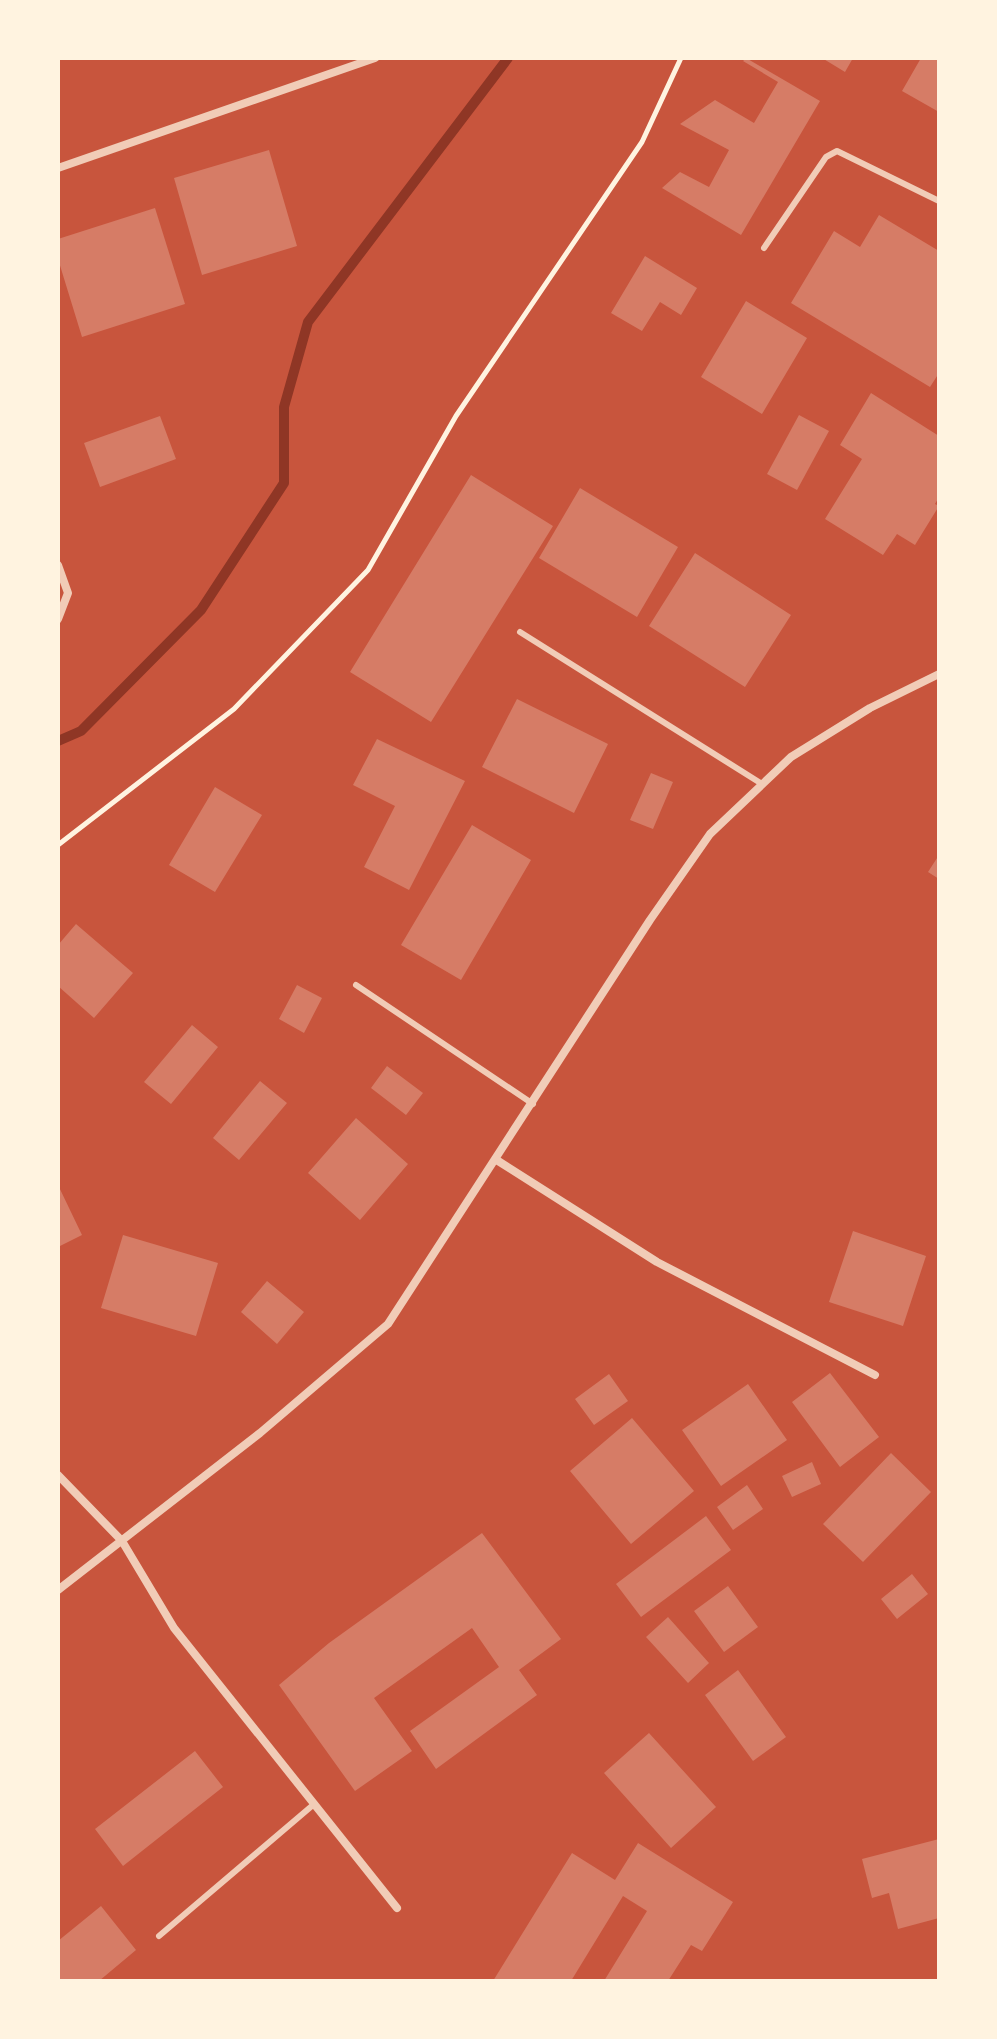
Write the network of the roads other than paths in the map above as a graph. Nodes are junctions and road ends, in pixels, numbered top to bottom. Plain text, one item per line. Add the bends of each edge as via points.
1 (375, 58) edge
2 (58, 168) edge
3 (939, 201) edge
4 (764, 248) dead end
5 (58, 565) edge
6 (58, 619) edge
7 (520, 632) dead end
8 (939, 674) edge
9 (762, 784) junction
10 (356, 985) dead end
11 (533, 1104) junction
12 (495, 1159) junction
13 (875, 1375) dead end
14 (58, 1475) edge
15 (122, 1541) junction
16 (58, 1590) edge
17 (313, 1805) junction
18 (397, 1908) dead end
19 (159, 1936) dead end

1 - 2 street
3 - 4 lane via 837,151 826,157
5 - 6 street via 68,593
7 - 9 lane
8 - 9 street via 870,708 791,757
9 - 11 street via 710,834
10 - 11 lane
11 - 12 street
12 - 13 street via 657,1262
12 - 15 street via 388,1324
14 - 15 street
15 - 16 street
15 - 17 street via 174,1628
17 - 18 street
17 - 19 lane

